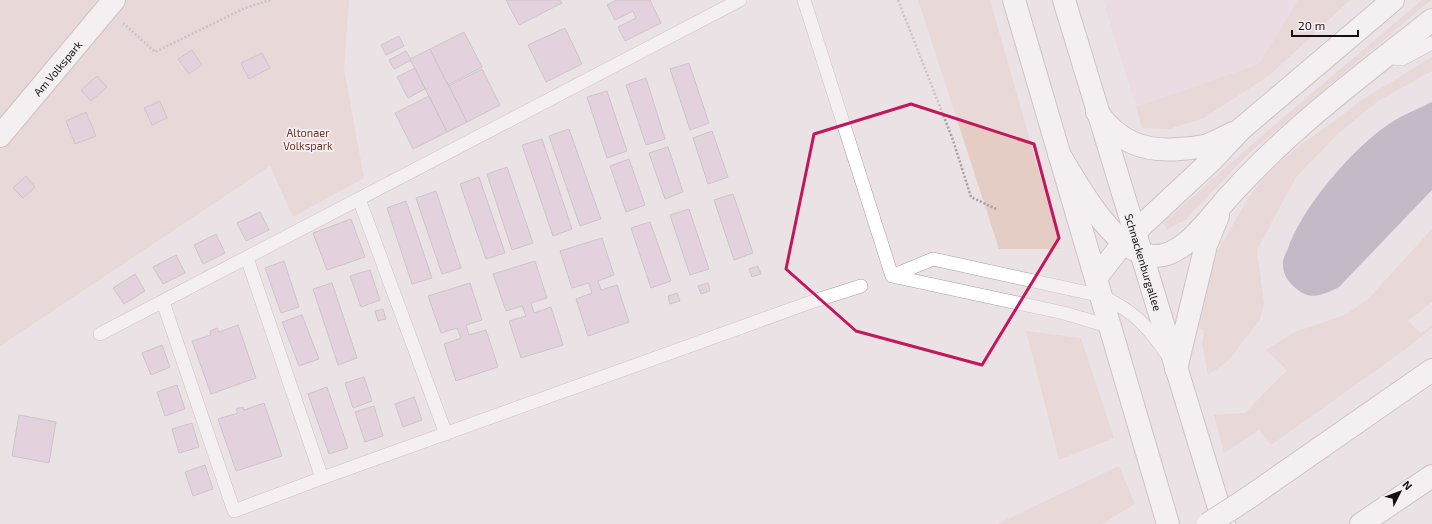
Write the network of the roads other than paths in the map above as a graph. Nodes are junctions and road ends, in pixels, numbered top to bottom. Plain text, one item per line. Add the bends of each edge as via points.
1 (740, 0) edge
2 (804, 0) edge
3 (1014, 0) edge
4 (1064, 0) edge
5 (1393, 0) edge
6 (111, 4) edge
7 (1432, 20) edge
8 (1432, 43) edge
9 (1385, 57) junction
10 (1097, 112) junction
11 (1241, 129) junction
12 (0, 136) edge
13 (1059, 154) junction
14 (359, 199) junction
15 (1222, 204) junction
16 (1133, 242) junction
17 (247, 258) junction
18 (892, 276) junction
19 (861, 286) dead end
20 (1099, 287) junction
21 (163, 302) junction
22 (1111, 327) junction
23 (100, 334) dead end
24 (1176, 369) junction
25 (1432, 370) edge
26 (446, 434) junction
27 (1432, 476) edge
28 (322, 478) junction
29 (1168, 524) edge
30 (1208, 524) edge
31 (1224, 524) edge
32 (1361, 524) edge

1 - 14 lane
2 - 18 lane
3 - 13 main road
4 - 10 main road, Schnackenburgallee
5 - 11 main road
6 - 12 main road, Am Volkspark
7 - 9 main road
8 - 9 lane via 1402,59
9 - 15 main road via 1267,156
10 - 11 main road via 1118,135 1142,147 1156,150 1202,146
10 - 16 main road, Schnackenburgallee
11 - 16 main road
13 - 16 main road via 1084,197
13 - 20 main road
14 - 17 lane
14 - 26 lane
15 - 16 main road via 1191,238 1174,252 1157,256
15 - 24 main road via 1206,245
16 - 20 main road
16 - 24 main road, Schnackenburgallee
17 - 21 lane
17 - 28 lane
18 - 20 lane via 933,259
18 - 22 lane via 1064,313
19 - 26 lane
20 - 22 main road
20 - 24 lane via 1139,319 1159,342
21 - 23 lane
21 - 28 lane via 234,511
22 - 29 main road
24 - 31 main road, Schnackenburgallee
25 - 30 main road, bridge
26 - 28 lane
27 - 32 main road

